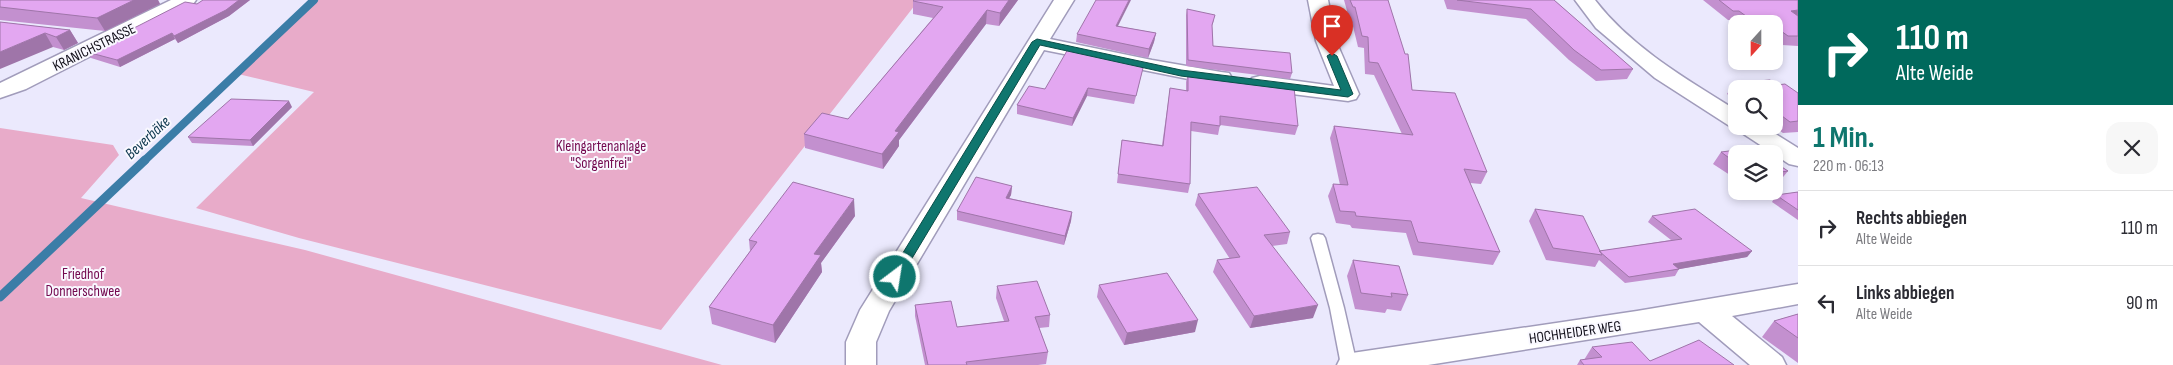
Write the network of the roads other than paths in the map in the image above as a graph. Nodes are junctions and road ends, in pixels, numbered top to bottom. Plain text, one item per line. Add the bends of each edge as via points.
1 (186, 0) edge
2 (1064, 0) edge
3 (1318, 0) edge
4 (1585, 0) edge
5 (70, 35) edge
6 (109, 39) junction
7 (1037, 42) junction
8 (0, 90) edge
9 (1728, 115) edge
10 (1761, 135) edge
11 (1798, 159) edge
12 (1318, 238) dead end
13 (1798, 294) edge
14 (1706, 311) junction
15 (861, 365) edge
16 (1350, 365) edge
17 (1770, 365) edge

1 - 6 street, KRANICHSTRASSE
2 - 7 street
3 - 7 street via 1326,41 1348,94 1181,73
4 - 9 street via 1603,24 1663,73
5 - 6 street
6 - 8 street, KRANICHSTRASSE
7 - 15 street via 875,310 861,342
10 - 11 street
12 - 16 lane
13 - 14 street, HOCHHEIDER WEG
14 - 16 street, HOCHHEIDER WEG
14 - 17 street

